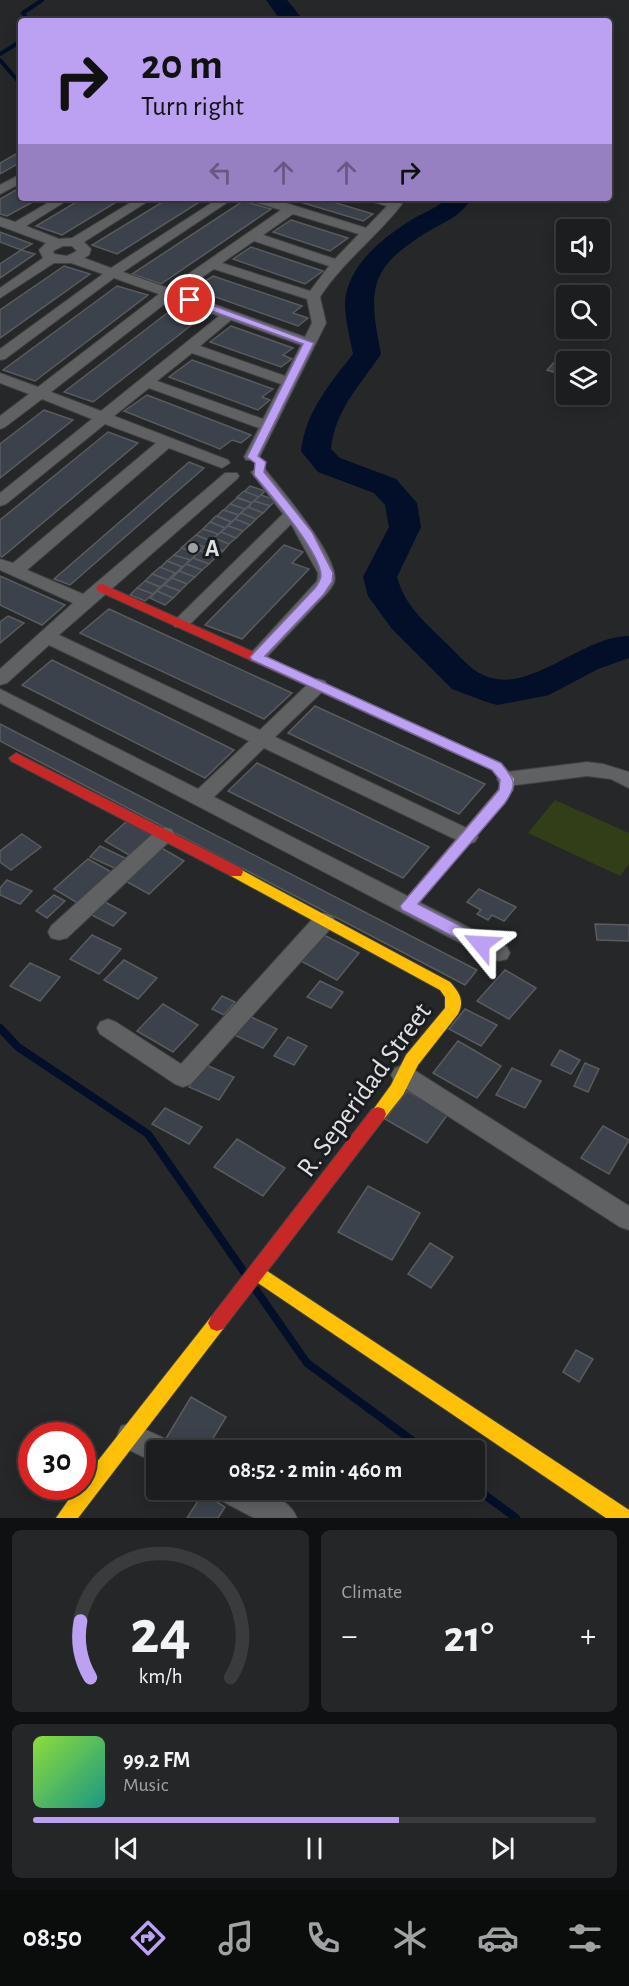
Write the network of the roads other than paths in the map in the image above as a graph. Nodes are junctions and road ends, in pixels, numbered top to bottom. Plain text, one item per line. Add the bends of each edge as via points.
1 (18, 180) edge
2 (0, 190) edge
3 (60, 201) edge
4 (142, 201) edge
5 (223, 201) edge
6 (266, 201) edge
7 (386, 201) edge
8 (291, 209) junction
9 (0, 221) edge
10 (16, 227) junction
11 (370, 233) junction
12 (253, 236) junction
13 (58, 243) junction
14 (75, 243) junction
15 (52, 258) junction
16 (74, 259) junction
17 (212, 264) junction
18 (338, 264) junction
19 (113, 273) junction
20 (170, 293) junction
21 (0, 294) edge
22 (313, 297) junction
23 (230, 314) junction
24 (309, 343) junction
25 (190, 347) junction
26 (0, 356) edge
27 (0, 378) edge
28 (147, 382) junction
29 (289, 382) junction
30 (39, 393) junction
31 (103, 417) junction
32 (0, 424) edge
33 (269, 426) junction
34 (167, 442) junction
35 (255, 464) junction
36 (227, 470) junction
37 (0, 501) edge
38 (293, 513) junction
39 (8, 568) edge
40 (102, 588) junction
41 (85, 602) junction
42 (181, 623) junction
43 (46, 637) junction
44 (256, 657) junction
45 (0, 679) edge
46 (318, 685) junction
47 (0, 695) edge
48 (262, 739) junction
49 (16, 758) dead end
50 (507, 779) junction
51 (629, 781) edge
52 (200, 799) junction
53 (165, 834) junction
54 (468, 837) junction
55 (408, 906) junction
56 (324, 921) junction
57 (59, 932) dead end
58 (499, 953) dead end
59 (108, 1028) dead end
60 (403, 1075) junction
61 (629, 1220) edge
62 (258, 1273) junction
63 (131, 1436) junction
64 (146, 1444) edge
65 (249, 1500) edge
66 (66, 1518) edge
67 (283, 1518) edge
68 (623, 1518) edge

1 - 2 street
3 - 10 street
4 - 14 street
5 - 19 street
6 - 8 street
7 - 11 street via 396,204
8 - 11 street
8 - 12 street
9 - 10 street
10 - 13 street
11 - 18 street
12 - 17 street
12 - 18 street
13 - 14 street
13 - 15 street via 46,250
14 - 16 street via 84,249
15 - 16 street
15 - 21 street
16 - 19 street
17 - 20 street
17 - 22 street
18 - 22 street
19 - 20 street
19 - 26 street
20 - 23 street
20 - 30 street
22 - 24 street via 319,323
23 - 24 street
23 - 25 street
24 - 29 street
25 - 28 street
25 - 29 street
27 - 30 street
28 - 31 street
28 - 33 street
29 - 33 street
30 - 31 street
30 - 32 street
31 - 34 street
31 - 37 street
33 - 35 street
34 - 36 street
34 - 39 street
35 - 36 street via 246,477
35 - 36 street via 235,456
35 - 38 street
36 - 40 street
38 - 42 street
38 - 44 street via 327,573 326,582
39 - 41 street
40 - 41 street
40 - 42 street
41 - 43 street
42 - 44 street
43 - 45 street
43 - 48 street
44 - 46 street
46 - 48 street
46 - 50 street via 496,766
47 - 52 street
48 - 52 street
48 - 54 street
49 - 53 street, R. Seperidad Street
50 - 51 street via 600,769 621,774
50 - 54 street via 500,800
52 - 55 street
53 - 56 street, R. Seperidad Street
53 - 57 street
54 - 55 street
55 - 58 street
56 - 59 street via 183,1077
56 - 60 street, R. Seperidad Street via 445,986 453,996 453,1010
60 - 61 street
60 - 62 street, R. Seperidad Street via 397,1090
62 - 63 street, R. Seperidad Street
62 - 68 street
63 - 64 street
63 - 66 street, R. Seperidad Street
65 - 67 street

